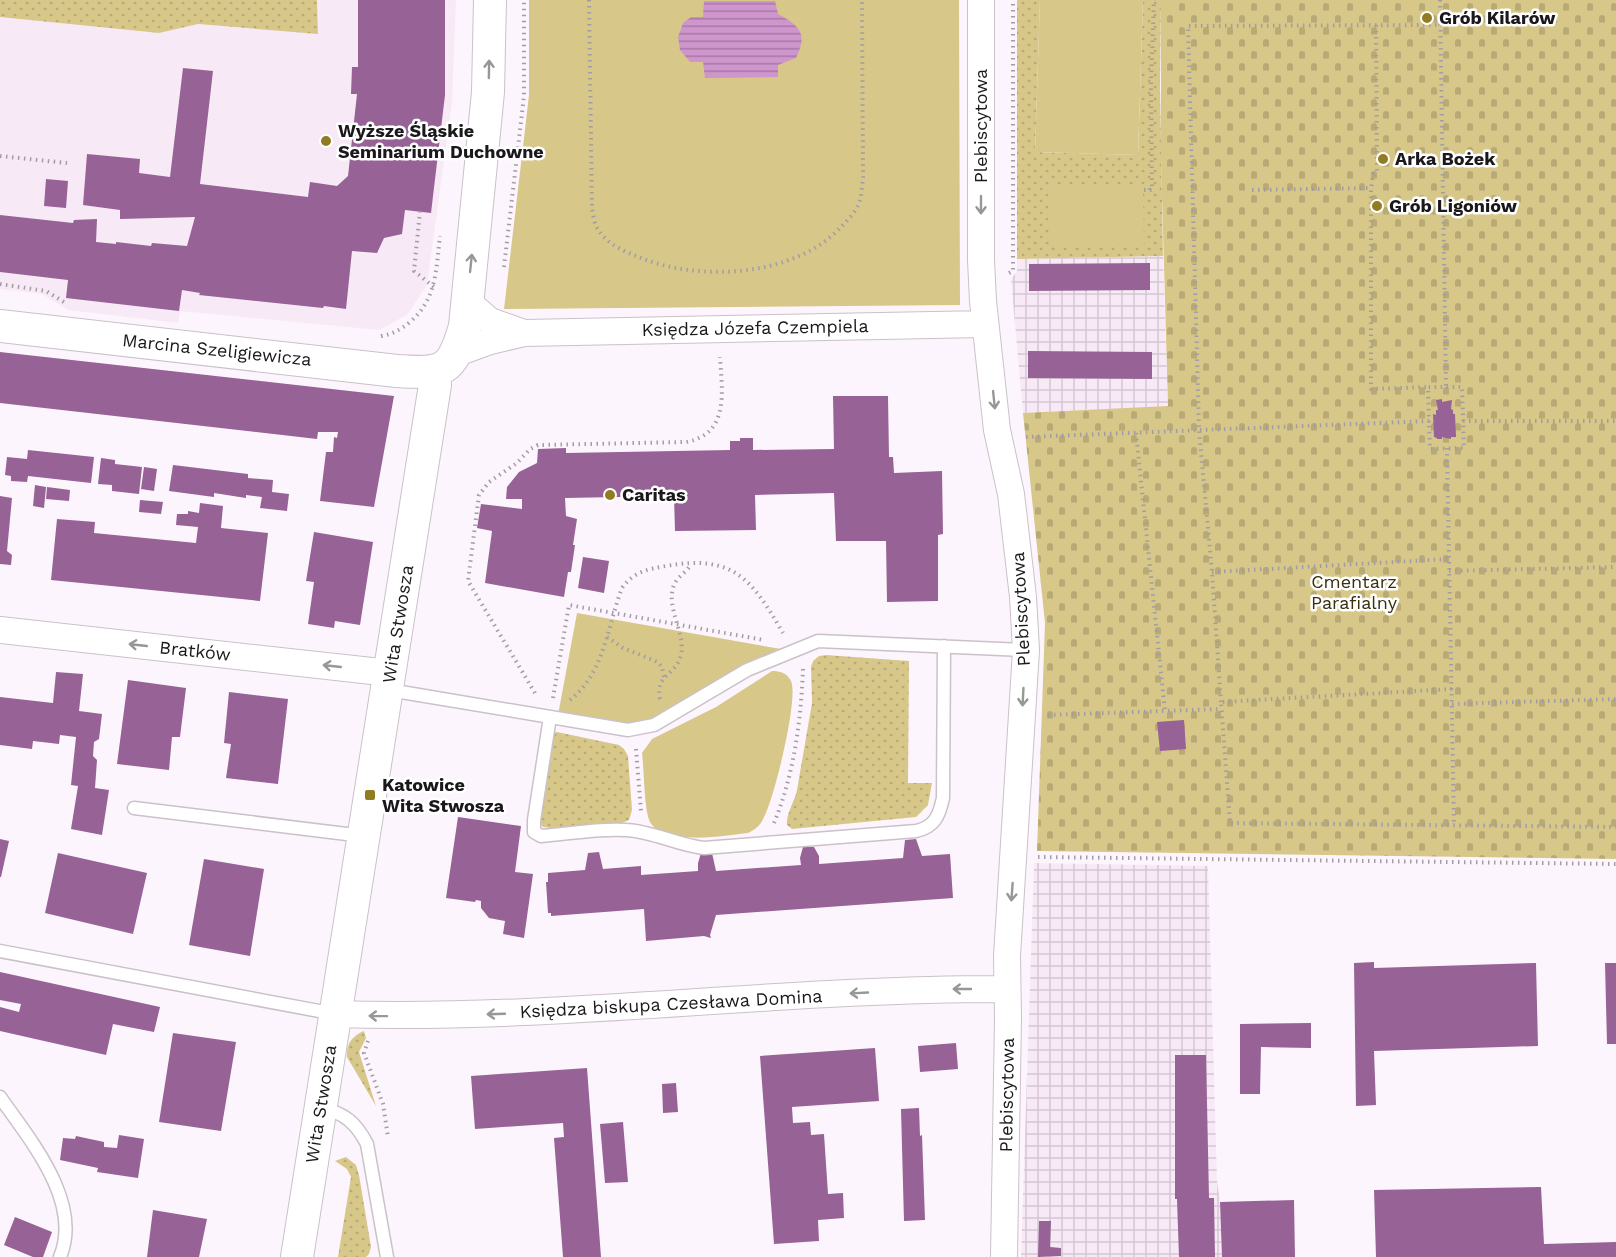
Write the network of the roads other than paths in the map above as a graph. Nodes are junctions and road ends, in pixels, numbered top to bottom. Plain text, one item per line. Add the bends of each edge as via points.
1 (490, 0) edge
2 (981, 0) edge
3 (468, 302) junction
4 (985, 324) junction
5 (0, 326) edge
6 (524, 333) junction
7 (445, 362) junction
8 (0, 630) edge
9 (944, 646) junction
10 (1026, 650) junction
11 (389, 681) junction
12 (550, 713) junction
13 (134, 808) dead end
14 (364, 836) junction
15 (0, 951) edge
16 (1006, 989) junction
17 (335, 1014) junction
18 (0, 1097) edge
19 (320, 1108) junction
20 (60, 1257) edge
21 (297, 1257) edge
22 (387, 1257) edge
23 (1004, 1257) edge

3 -> 1 street, Wita Stwosza via 489,92
2 -> 4 street, Plebiscytowa via 981,260
3 - 6 street, Księdza Józefa Czempiela via 490,321
3 - 7 street, Wita Stwosza via 465,326
4 - 6 street, Księdza Józefa Czempiela
4 -> 10 street, Plebiscytowa via 997,430 1013,515
5 - 7 street, Marcina Szeligiewicza via 397,370
6 - 7 street, Księdza Józefa Czempiela via 490,341
7 - 11 street, Wita Stwosza via 435,385
11 -> 8 street, Bratków
9 - 10 lane
9 - 12 lane via 818,641 747,670 654,724 628,730
9 - 12 lane via 943,798 935,822 916,831 704,848 626,830 541,836 534,832
10 -> 16 street, Plebiscytowa
11 - 12 lane
11 - 14 street, Wita Stwosza
13 - 14 lane
14 - 17 street, Wita Stwosza
15 - 17 lane
16 -> 17 street, Księdza biskupa Czesława Domina via 917,989 510,1014
16 - 23 street, Plebiscytowa
17 - 19 street, Wita Stwosza
18 - 20 lane via 60,1193 66,1224
19 - 21 street, Wita Stwosza
19 - 22 lane via 345,1117 367,1144

